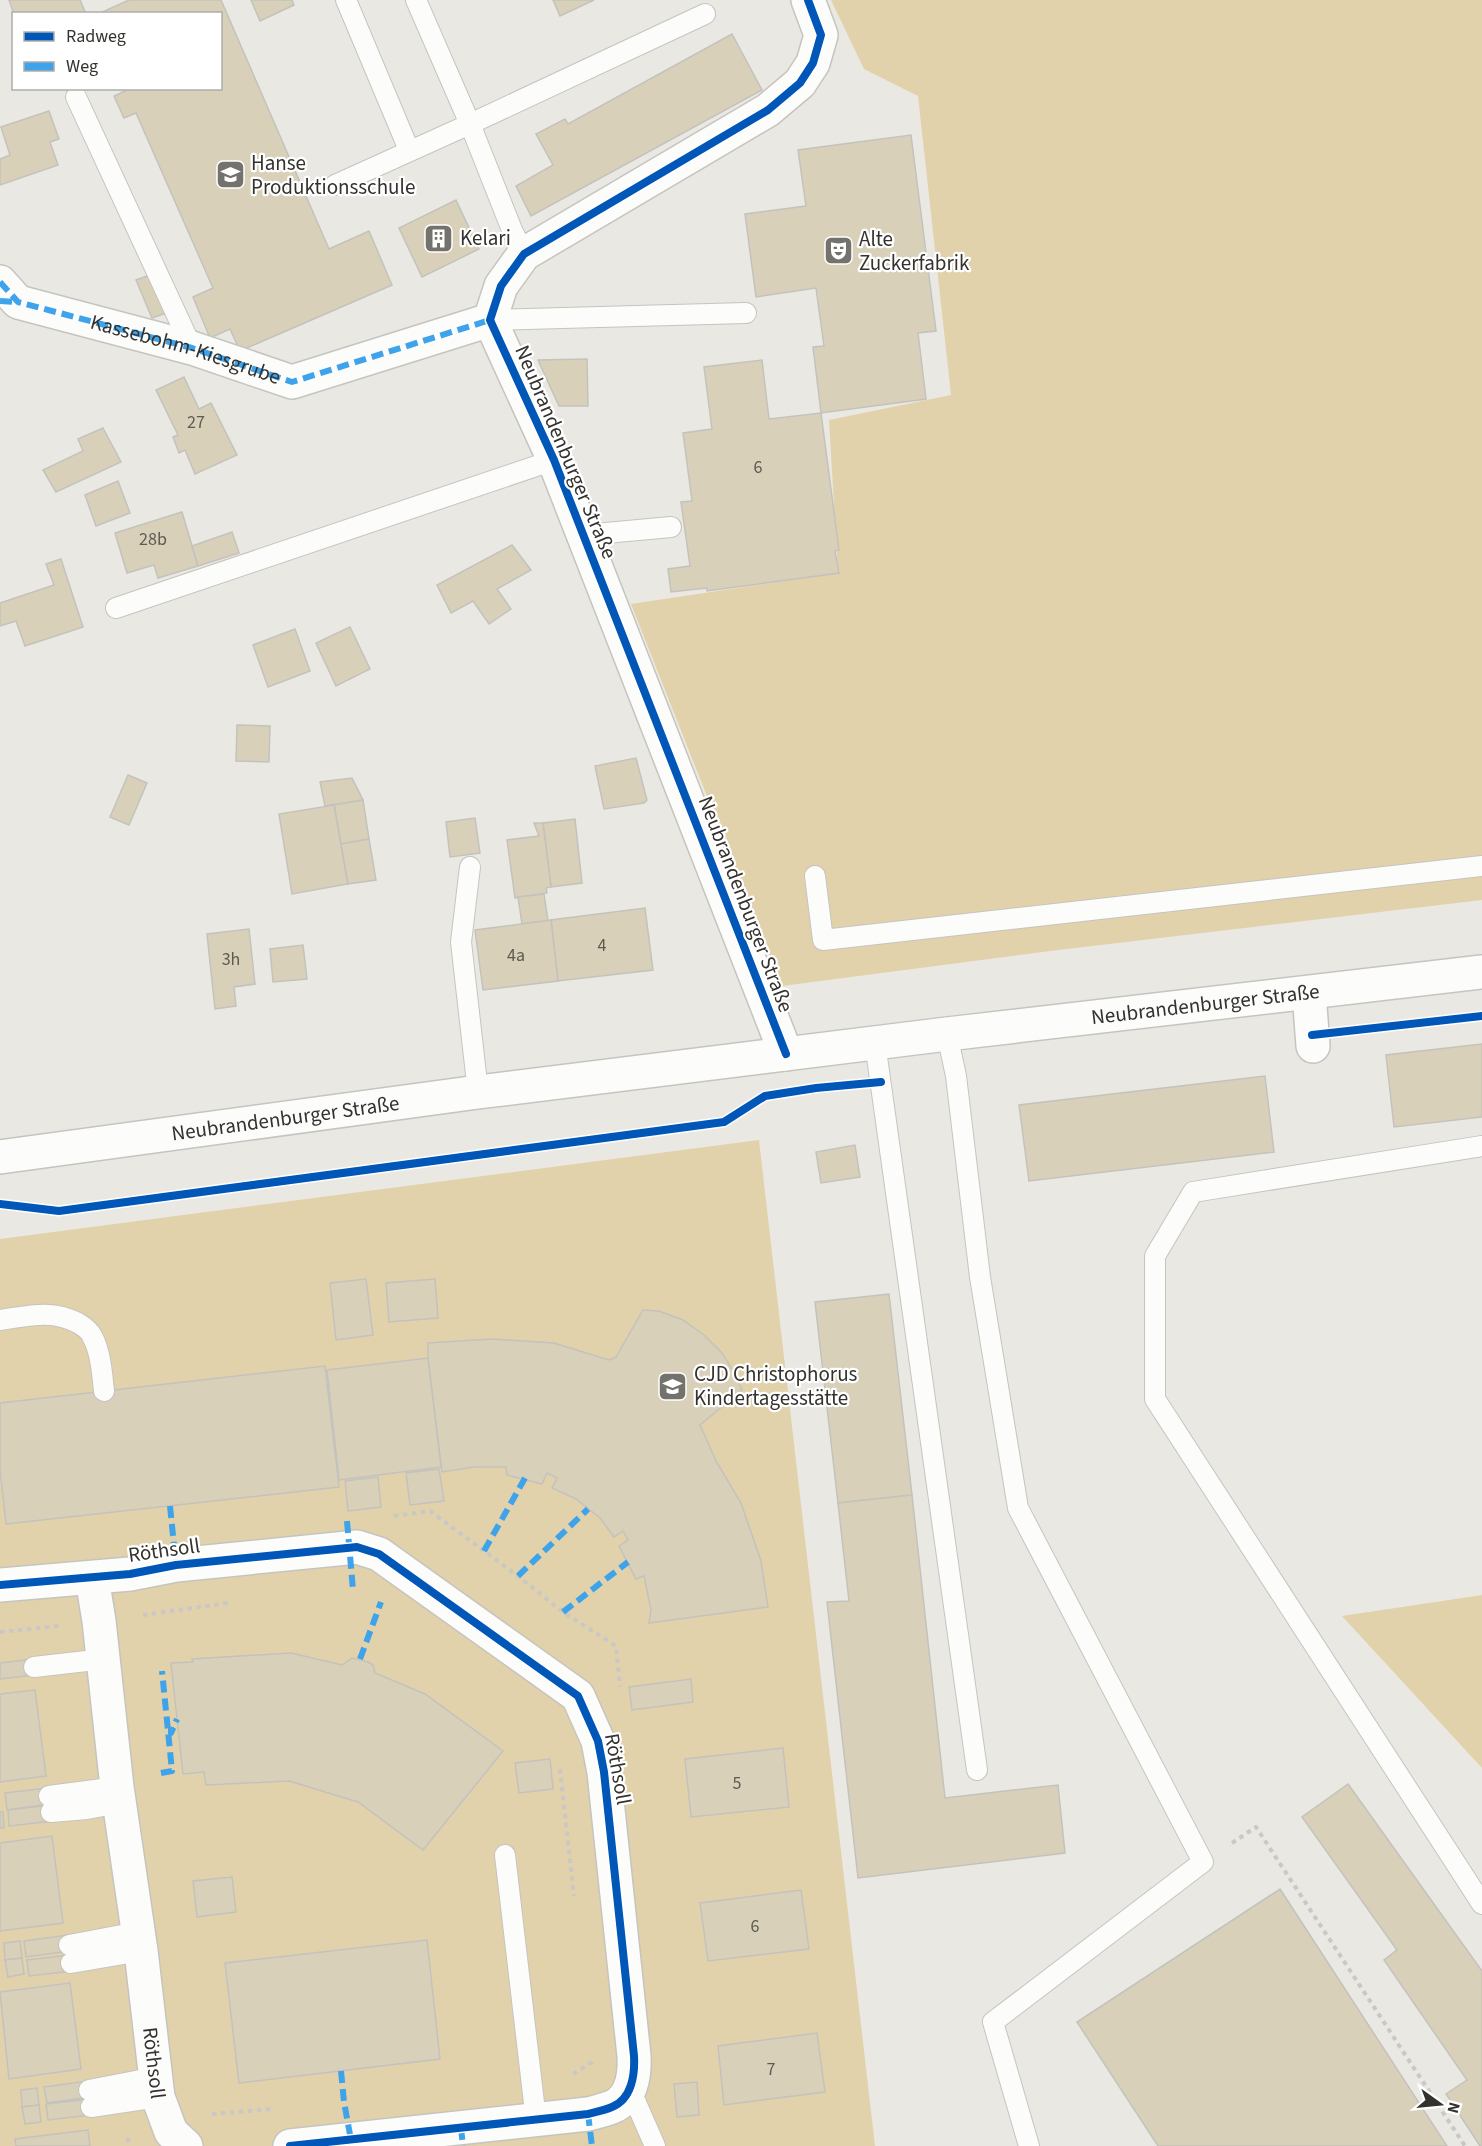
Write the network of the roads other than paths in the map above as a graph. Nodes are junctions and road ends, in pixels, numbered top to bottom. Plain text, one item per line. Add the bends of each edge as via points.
1 (346, 0) edge
2 (416, 0) edge
3 (808, 0) edge
4 (705, 14) dead end
5 (76, 97) dead end
6 (470, 124) junction
7 (409, 150) junction
8 (335, 185) dead end
9 (524, 254) junction
10 (6, 295) edge
11 (746, 312) dead end
12 (490, 320) junction
13 (192, 348) junction
14 (554, 460) junction
15 (671, 527) dead end
16 (584, 535) junction
17 (116, 608) dead end
18 (1482, 866) edge
19 (470, 867) dead end
20 (815, 876) dead end
21 (1482, 972) edge
22 (1309, 993) junction
23 (947, 1034) junction
24 (875, 1043) junction
25 (1313, 1046) dead end
26 (786, 1054) junction
27 (478, 1092) junction
28 (1482, 1146) edge
29 (0, 1157) edge
30 (0, 1320) edge
31 (104, 1391) dead end
32 (92, 1578) junction
33 (0, 1585) edge
34 (104, 1659) junction
35 (34, 1667) dead end
36 (977, 1770) dead end
37 (119, 1795) junction
38 (50, 1804) dead end
39 (505, 1855) dead end
40 (1482, 1904) edge
41 (139, 1942) junction
42 (70, 1954) dead end
43 (157, 2087) junction
44 (630, 2090) junction
45 (90, 2099) dead end
46 (536, 2120) junction
47 (175, 2142) edge
48 (290, 2146) edge
49 (655, 2146) edge
50 (1029, 2146) edge

1 - 7 lane
2 - 6 lane
3 - 9 street via 820,34 813,63 800,83 768,110
4 - 6 lane
5 - 13 lane
6 - 7 lane
6 - 9 lane
7 - 8 lane
9 - 12 street via 501,286
10 - 13 street, Kassebohm-Kiesgrube
11 - 12 lane
12 - 13 street, Kassebohm-Kiesgrube via 292,382
12 - 14 street, Neubrandenburger Straße
14 - 16 street, Neubrandenburger Straße
14 - 17 lane
15 - 16 lane
16 - 26 street, Neubrandenburger Straße
18 - 20 lane via 823,940
19 - 27 lane via 460,942
21 - 22 street, Neubrandenburger Straße
22 - 23 street, Neubrandenburger Straße
22 - 25 street
23 - 24 street, Neubrandenburger Straße
23 - 50 lane via 956,1076 980,1277 1018,1508 1203,1862 993,2022
24 - 26 street, Neubrandenburger Straße
24 - 36 lane
26 - 27 street, Neubrandenburger Straße
27 - 29 street, Neubrandenburger Straße
28 - 40 lane via 1193,1192 1155,1256 1155,1399
30 - 31 lane via 45,1314 63,1316 82,1325 92,1334
32 - 33 street, Röthsoll
32 - 34 street, Röthsoll
32 - 44 street, Röthsoll via 176,1565 357,1547 379,1554 578,1696 598,1741 604,1772 634,2056
34 - 35 lane
34 - 37 street, Röthsoll
37 - 38 lane via 87,1809
37 - 41 street, Röthsoll
39 - 46 lane
41 - 42 lane
41 - 43 street, Röthsoll
43 - 45 lane
43 - 47 street, Röthsoll
44 - 46 street via 615,2107
44 - 49 lane
46 - 48 street

